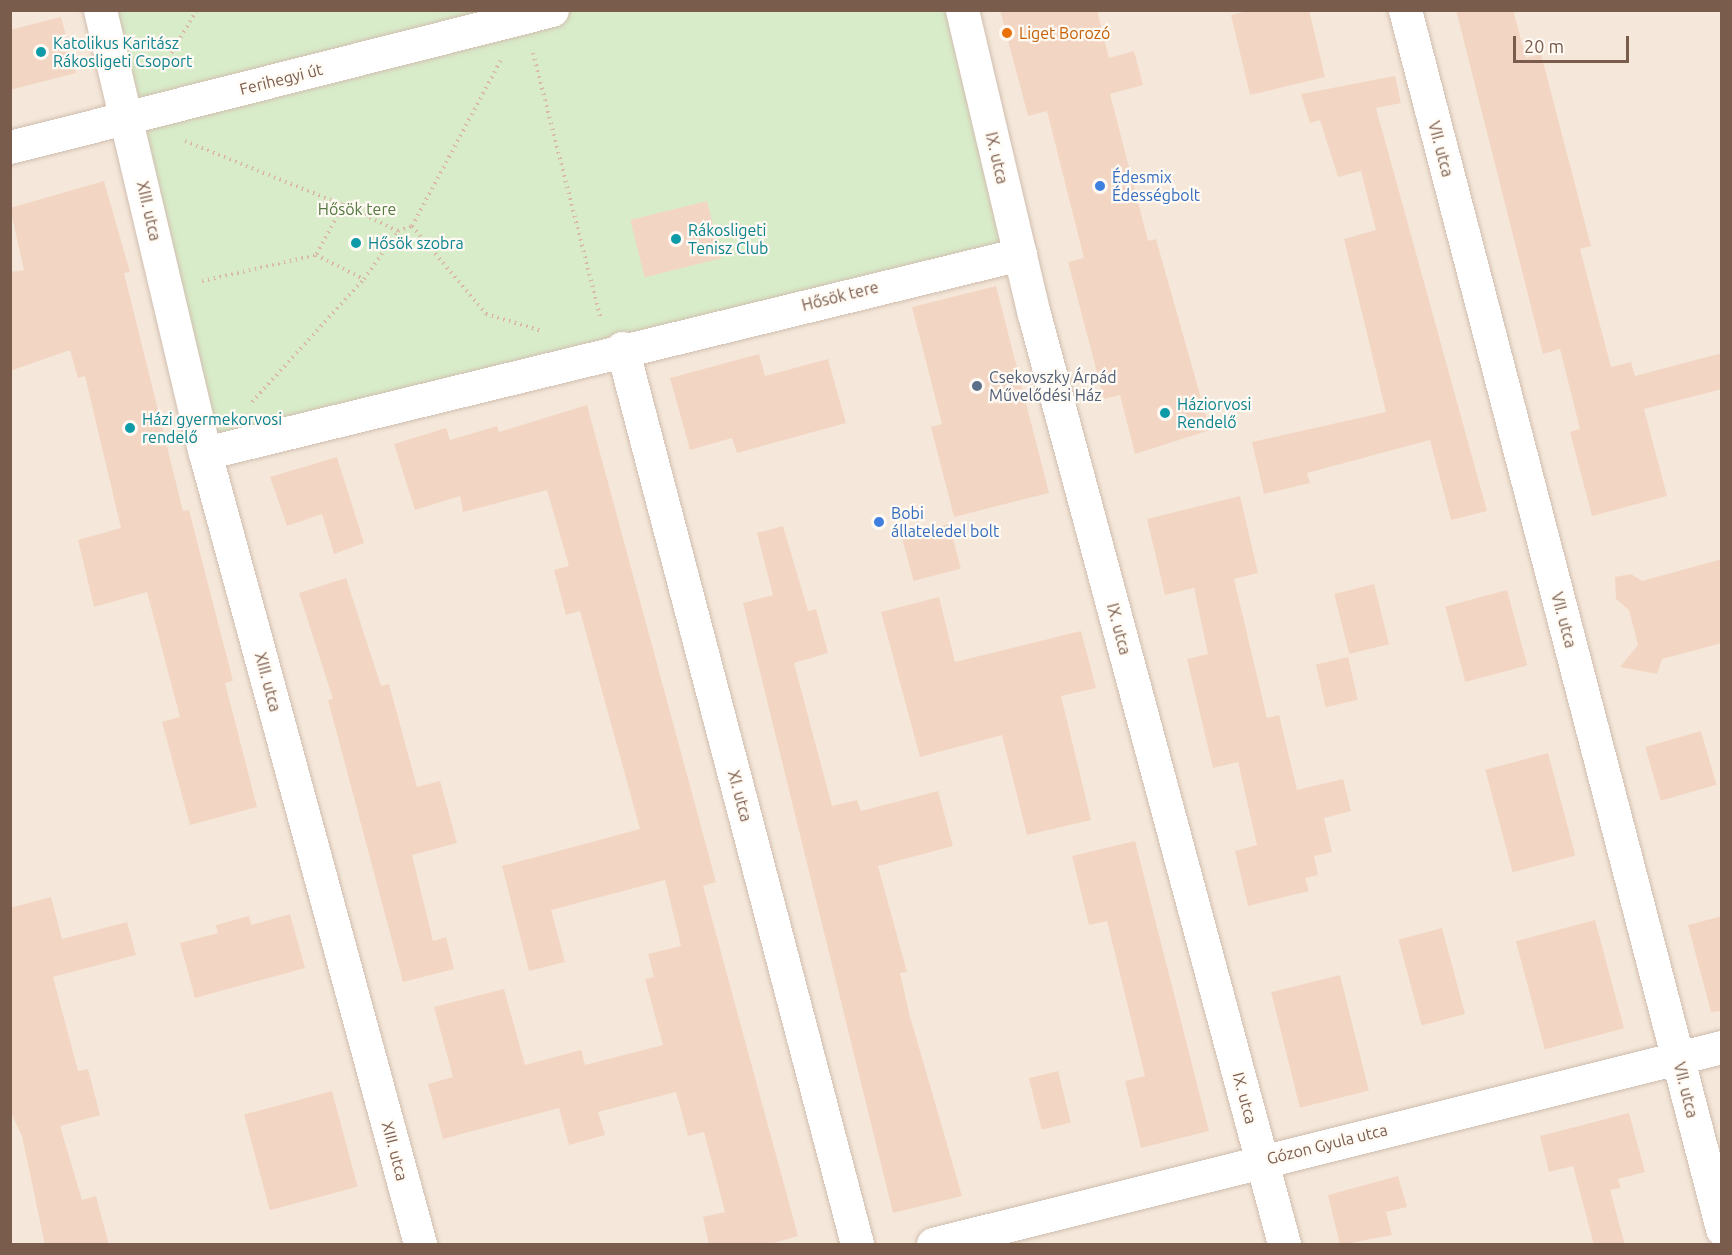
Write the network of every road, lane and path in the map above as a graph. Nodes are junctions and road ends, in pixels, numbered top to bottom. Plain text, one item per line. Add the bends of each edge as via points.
1 (100, 10) edge
2 (197, 10) edge
3 (962, 10) edge
4 (1405, 10) edge
5 (538, 14) edge
6 (165, 63) dead end
7 (127, 117) junction
8 (181, 139) dead end
9 (10, 147) edge
10 (343, 205) junction
11 (412, 226) junction
12 (398, 231) junction
13 (1020, 254) junction
14 (316, 255) junction
15 (364, 279) junction
16 (167, 290) junction
17 (553, 334) dead end
18 (616, 350) junction
19 (245, 410) dead end
20 (205, 453) junction
21 (1722, 1047) edge
22 (1677, 1058) junction
23 (1262, 1160) junction
24 (1722, 1229) edge
25 (420, 1245) edge
26 (857, 1245) edge
27 (933, 1245) edge
28 (1284, 1245) edge

1 - 7 street, XIII. utca
2 - 6 path
3 - 13 street, IX. utca
4 - 22 street, VII. utca
5 - 7 street, Ferihegyi út
5 - 11 path
5 - 18 path
7 - 9 street, Ferihegyi út
7 - 16 street, XIII. utca
8 - 10 path
10 - 12 path
10 - 14 path
11 - 12 path
11 - 17 path via 486,314
12 - 15 path
13 - 18 street, Hősök tere
13 - 23 street, IX. utca
14 - 15 path
14 - 16 path
15 - 19 path
16 - 20 street, XIII. utca
18 - 20 street, Hősök tere
18 - 26 street, XI. utca
20 - 25 street, XIII. utca
21 - 22 street, Gózon Gyula utca
22 - 23 street, Gózon Gyula utca
22 - 24 street, VII. utca
23 - 27 street, Gózon Gyula utca
23 - 28 street, IX. utca

